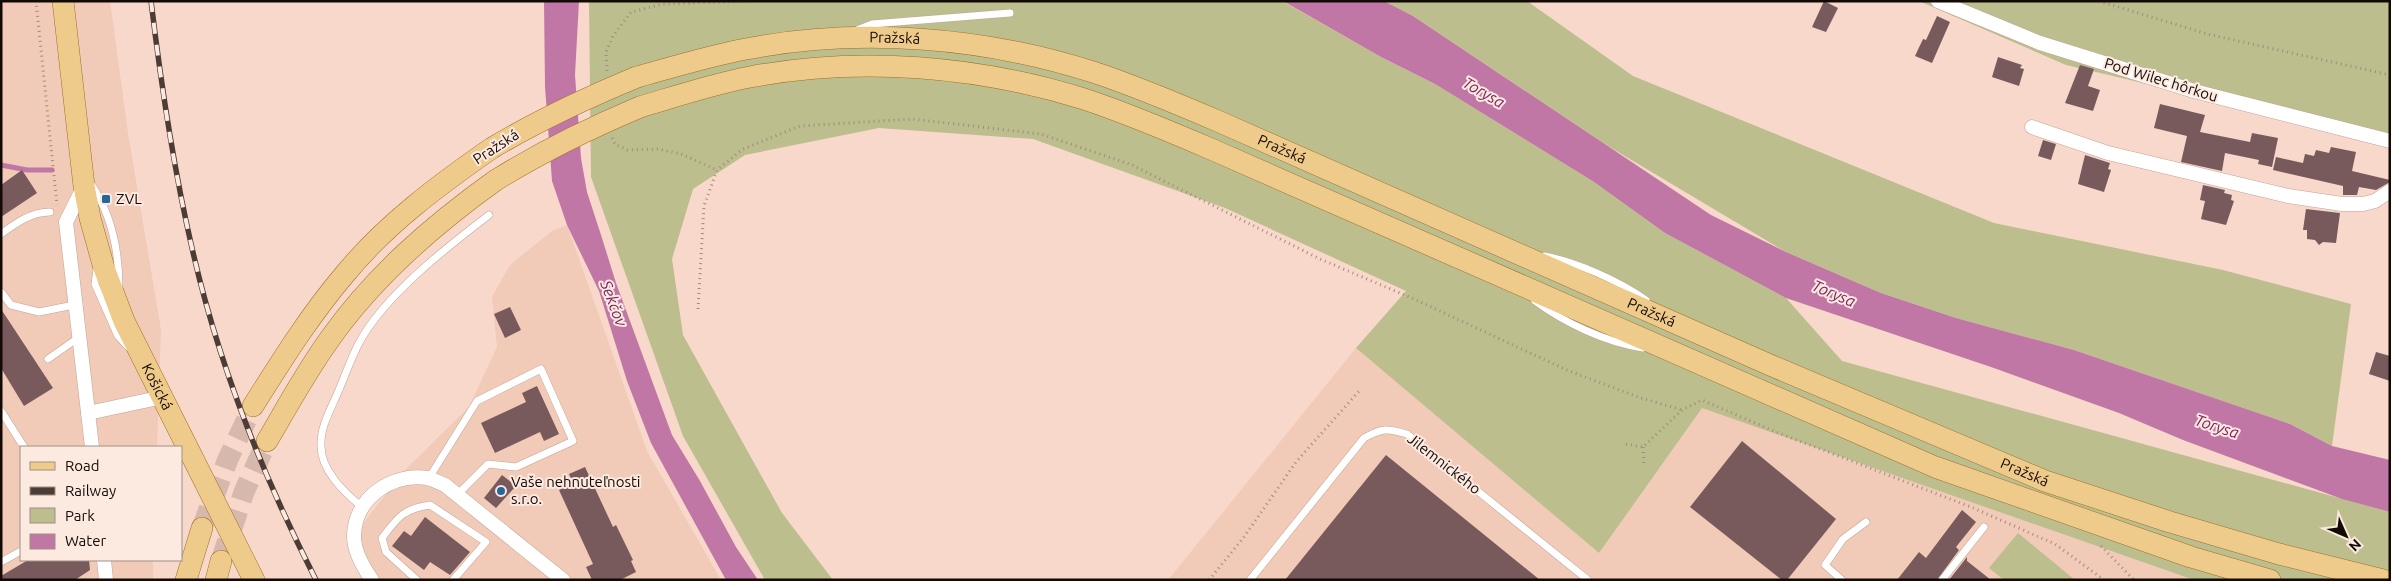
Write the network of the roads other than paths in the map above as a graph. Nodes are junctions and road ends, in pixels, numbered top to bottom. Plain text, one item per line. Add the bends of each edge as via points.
1 (63, 1) edge
2 (1938, 1) edge
3 (1010, 13) dead end
4 (832, 39) junction
5 (2032, 127) dead end
6 (2390, 141) edge
7 (83, 178) junction
8 (2390, 191) edge
9 (50, 212) dead end
10 (489, 215) dead end
11 (1, 234) edge
12 (99, 249) junction
13 (1, 292) edge
14 (74, 305) junction
15 (119, 308) junction
16 (78, 338) junction
17 (48, 358) dead end
18 (149, 370) junction
19 (163, 397) junction
20 (253, 406) tunnel mouth
21 (1, 410) edge
22 (88, 413) junction
23 (267, 441) tunnel mouth
24 (23, 446) edge
25 (92, 446) edge
26 (429, 478) junction
27 (457, 495) junction
28 (362, 507) junction
29 (1866, 522) dead end
30 (1984, 527) dead end
31 (202, 528) tunnel mouth
32 (20, 552) edge
33 (104, 561) edge
34 (1, 562) edge
35 (106, 580) edge
36 (186, 580) edge
37 (254, 580) edge
38 (372, 580) edge
39 (417, 580) edge
40 (453, 580) edge
41 (563, 580) edge
42 (1250, 580) edge
43 (1588, 580) edge
44 (1842, 580) edge
45 (1942, 580) edge
46 (2270, 580) edge
47 (2383, 580) edge

1 - 7 main road, Košická
2 - 6 street, Pod Wilec hôrkou via 2040,43 2185,89
3 - 4 lane via 872,24
4 - 20 main road, Pražská, bridge via 747,48 636,77 534,123 492,148 396,221 346,272 304,325
4 - 47 main road, Pražská via 928,39 980,45 1092,72 1150,92 2045,481 2170,522
5 - 8 street via 2108,153 2288,196 2363,204 2375,201
7 - 12 main road, Košická
7 - 14 street via 66,222
7 - 15 lane via 104,203 119,260
9 - 11 lane via 39,212
10 - 28 lane via 442,251 400,291 360,342 348,369 323,429 320,447 334,479
12 - 15 main road, Košická
12 - 18 lane via 95,284 118,336
13 - 14 lane via 11,305 39,312
14 - 16 street
15 - 18 main road, Košická
16 - 17 lane
16 - 22 street
18 - 19 main road, Košická
19 - 22 street
19 - 37 main road, Košická
21 - 24 lane
22 - 25 street
23 - 46 main road, Pražská, bridge via 328,340 366,292 450,213 540,153 640,107 751,77 869,66 928,68 1028,84 1122,112 1935,467 2145,541
26 - 27 street
26 - 27 lane via 477,401 541,369 574,442 516,467 488,464
26 - 28 street via 392,482 370,496
27 - 41 street
28 - 38 street via 356,521 355,545
29 - 44 lane via 1844,540 1825,565
30 - 45 lane
31 - 36 main road
32 - 34 lane
33 - 35 street
39 - 40 lane via 386,552 382,538 411,508 430,505 486,542
42 - 43 lane, Jilemnického via 1364,438 1379,430 1391,429 1407,434

